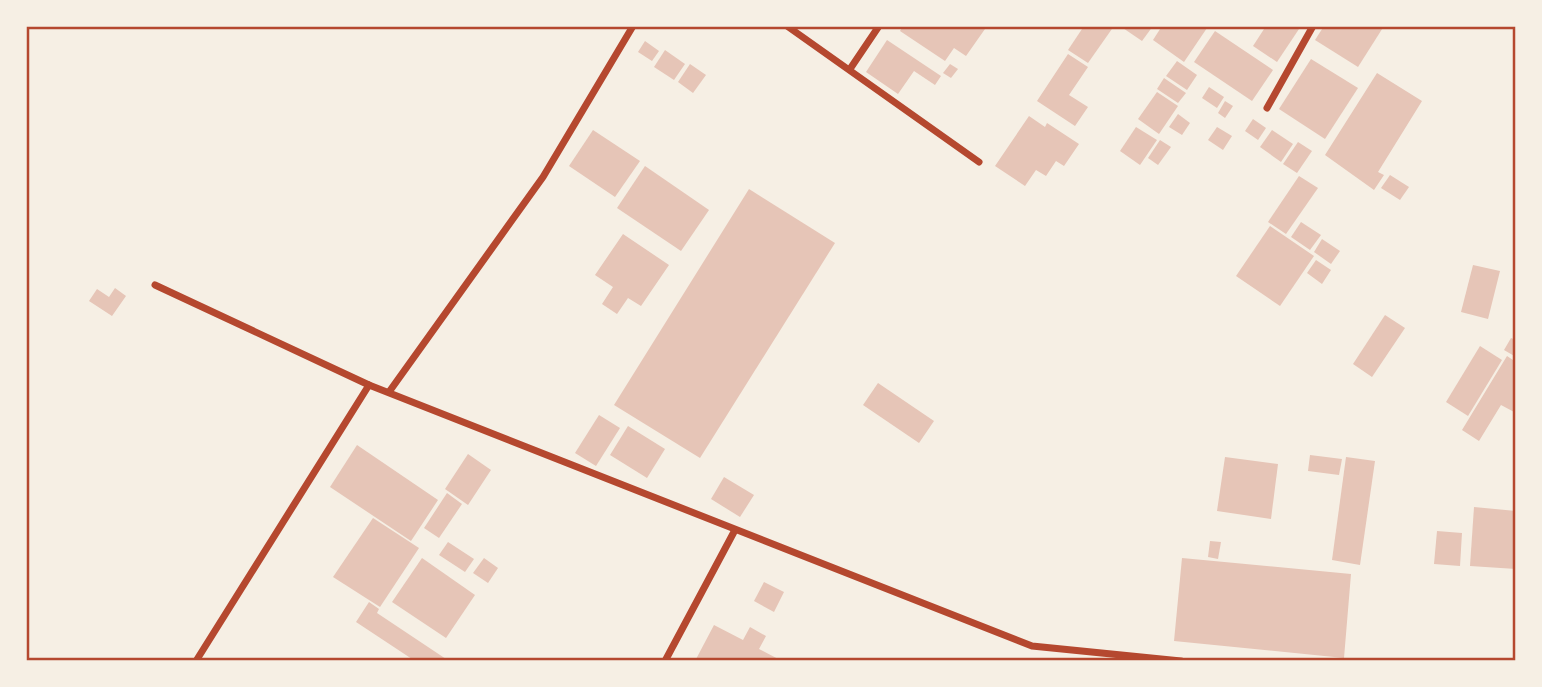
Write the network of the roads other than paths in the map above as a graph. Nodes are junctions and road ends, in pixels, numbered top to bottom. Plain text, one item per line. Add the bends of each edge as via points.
1 (634, 26) edge
2 (786, 26) edge
3 (879, 26) edge
4 (1313, 26) edge
5 (850, 69) junction
6 (1267, 107) dead end
7 (979, 162) dead end
8 (155, 285) dead end
9 (369, 385) junction
10 (388, 393) junction
11 (735, 530) junction
12 (196, 661) edge
13 (665, 661) edge
14 (1181, 661) edge

1 - 10 street via 542,177
2 - 5 street
3 - 5 street
4 - 6 street
5 - 7 street
8 - 9 street
9 - 10 street
9 - 12 street
10 - 11 street
11 - 13 street
11 - 14 street via 1032,646

